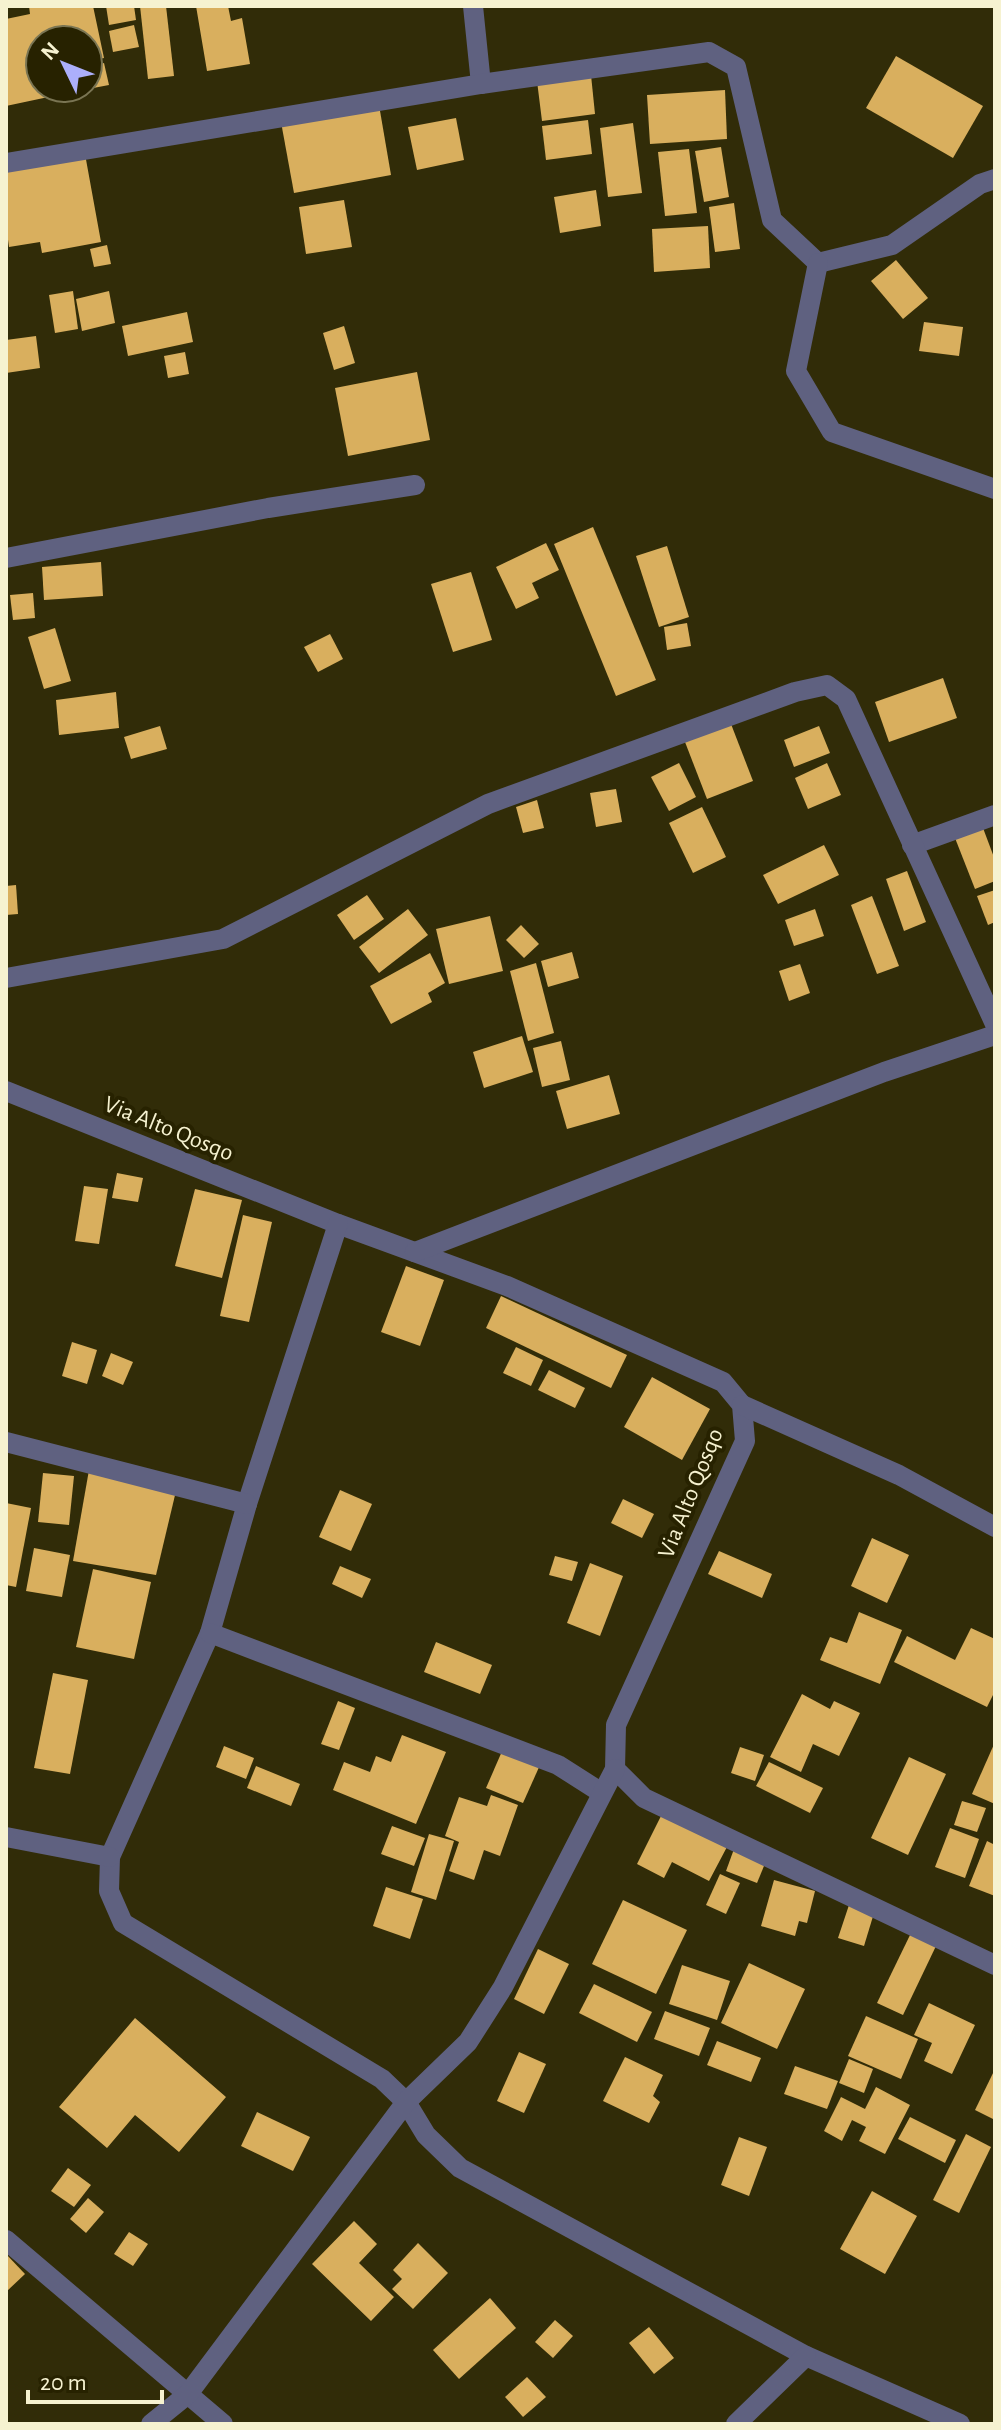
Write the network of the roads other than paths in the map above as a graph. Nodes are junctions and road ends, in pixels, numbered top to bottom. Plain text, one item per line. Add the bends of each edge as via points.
1 (473, 6) edge
2 (481, 84) junction
3 (6, 163) edge
4 (995, 179) edge
5 (818, 263) junction
6 (415, 485) dead end
7 (995, 489) edge
8 (6, 558) edge
9 (995, 815) edge
10 (912, 845) junction
11 (6, 978) edge
12 (995, 1024) edge
13 (995, 1035) edge
14 (6, 1091) edge
15 (338, 1224) junction
16 (415, 1252) junction
17 (742, 1405) junction
18 (6, 1442) edge
19 (247, 1504) junction
20 (995, 1527) edge
21 (210, 1633) junction
22 (615, 1769) junction
23 (602, 1793) junction
24 (6, 1837) edge
25 (110, 1857) junction
26 (995, 1965) edge
27 (406, 2102) junction
28 (6, 2240) edge
29 (806, 2356) junction
30 (188, 2394) junction
31 (151, 2424) edge
32 (223, 2424) edge
33 (736, 2424) edge
34 (960, 2424) edge

1 - 2 street
2 - 3 street
2 - 5 street via 709,52 736,67 772,220
4 - 5 street via 892,245
5 - 7 street via 796,371 832,432
6 - 8 street
9 - 10 street
10 - 11 street via 846,699 827,685 488,804 223,939
10 - 12 street
13 - 16 street via 884,1072
14 - 15 street, Via Alto Qosqo
15 - 16 street, Via Alto Qosqo
15 - 19 street
16 - 17 street, Via Alto Qosqo via 507,1286 723,1382
17 - 20 street via 899,1475
17 - 22 street, Via Alto Qosqo via 745,1441 616,1725
18 - 19 street
19 - 21 street
21 - 23 street via 558,1765
21 - 25 street
22 - 23 street
22 - 26 street via 644,1798
23 - 27 street via 503,1987 468,2042
24 - 25 street
25 - 27 street via 109,1891 123,1923 382,2079
27 - 29 street via 426,2135 460,2168
27 - 30 street
28 - 30 street
29 - 33 street
29 - 34 street
30 - 31 street
30 - 32 street

